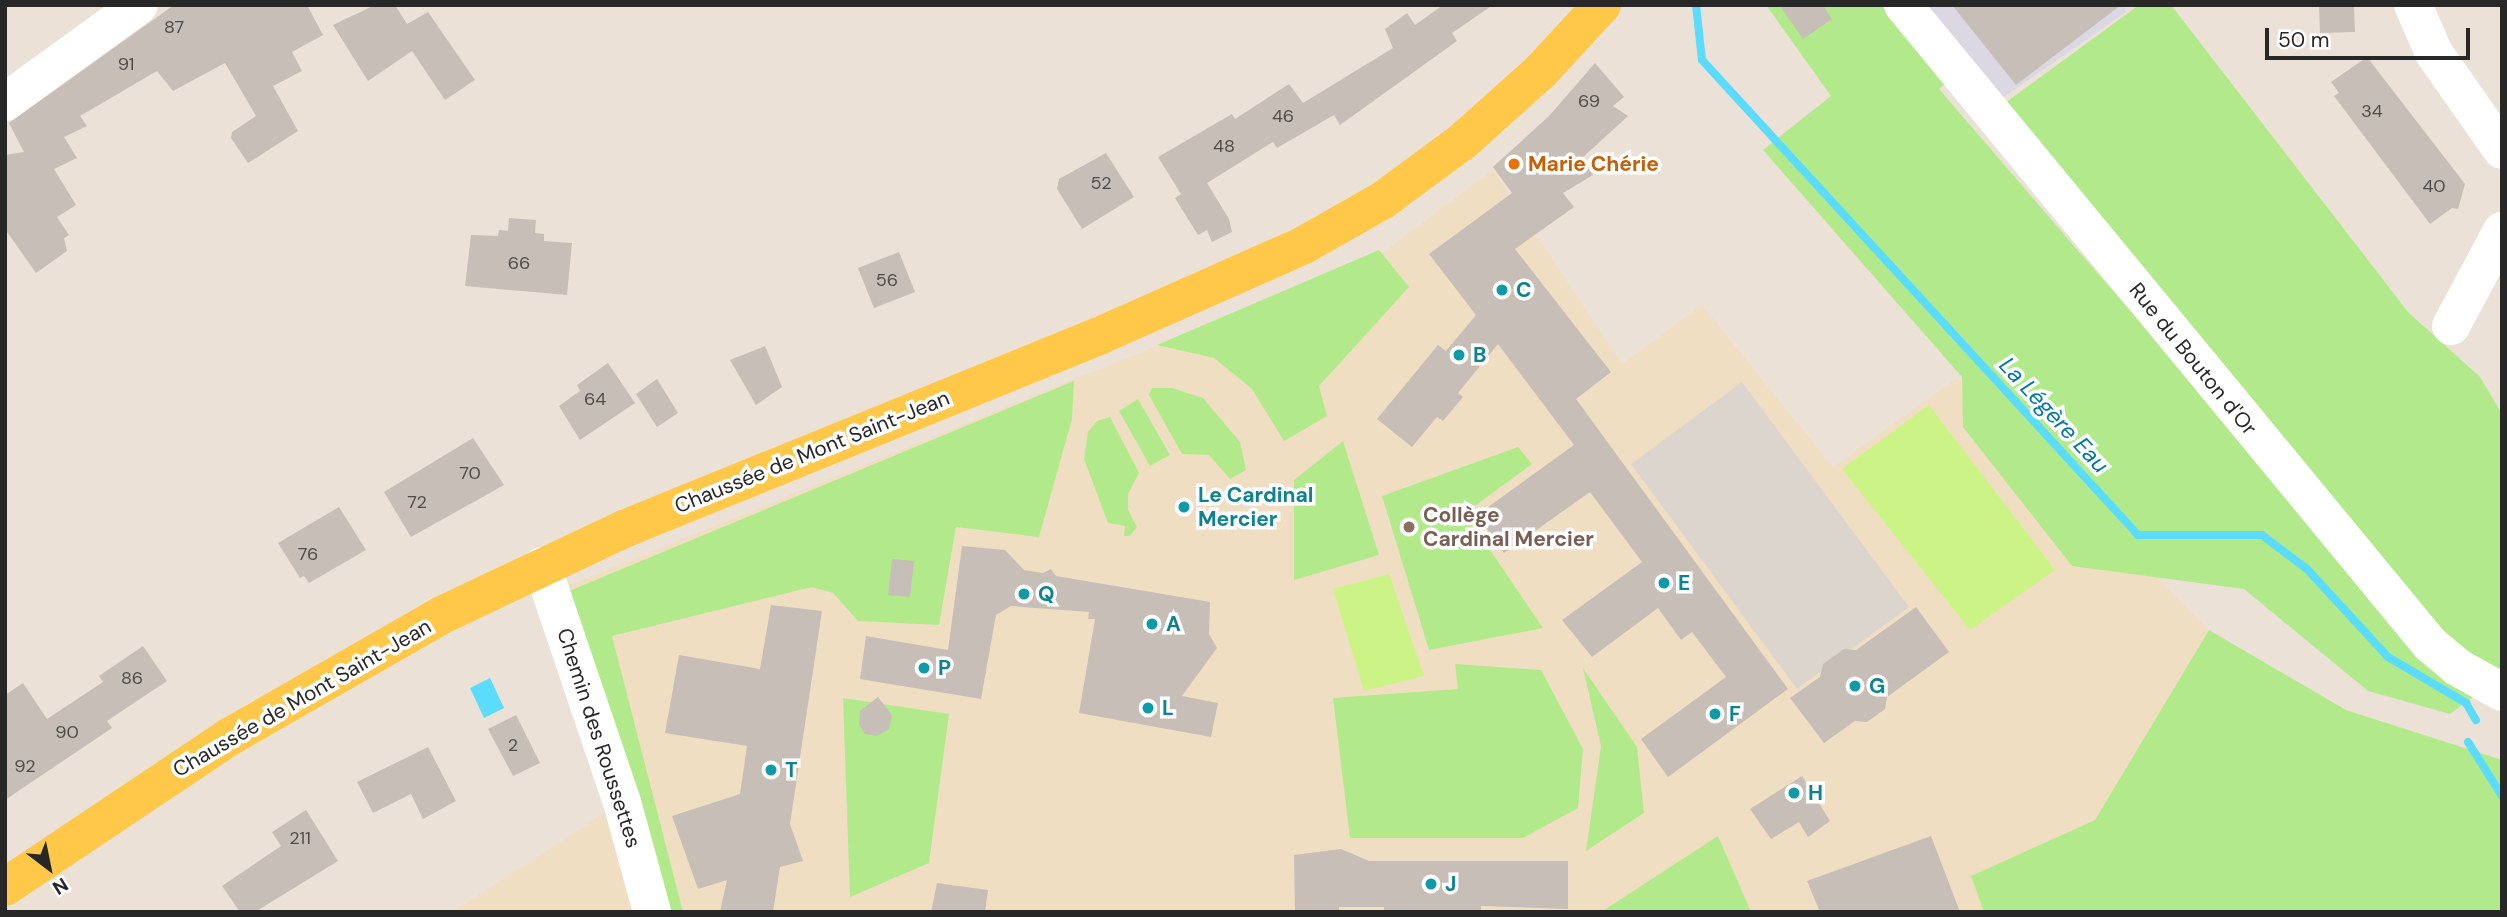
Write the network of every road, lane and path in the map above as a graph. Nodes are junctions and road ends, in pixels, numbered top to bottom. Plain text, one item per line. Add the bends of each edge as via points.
1 (138, 5) edge
2 (1602, 5) edge
3 (1903, 5) edge
4 (2413, 5) edge
5 (5, 102) edge
6 (2502, 149) edge
7 (2502, 230) edge
8 (2451, 326) dead end
9 (542, 566) junction
10 (2502, 692) edge
11 (5, 887) edge
12 (652, 912) edge

1 - 5 street
2 - 9 main road, Chaussée de Mont Saint-Jean via 1541,71 1463,141 1383,200 1304,246 1099,336
3 - 10 street, Rue du Bouton d'Or via 2430,644 2457,667
4 - 6 street via 2434,52
7 - 8 street
9 - 11 main road, Chaussée de Mont Saint-Jean via 294,697
9 - 12 street, Chemin des Roussettes via 622,802

